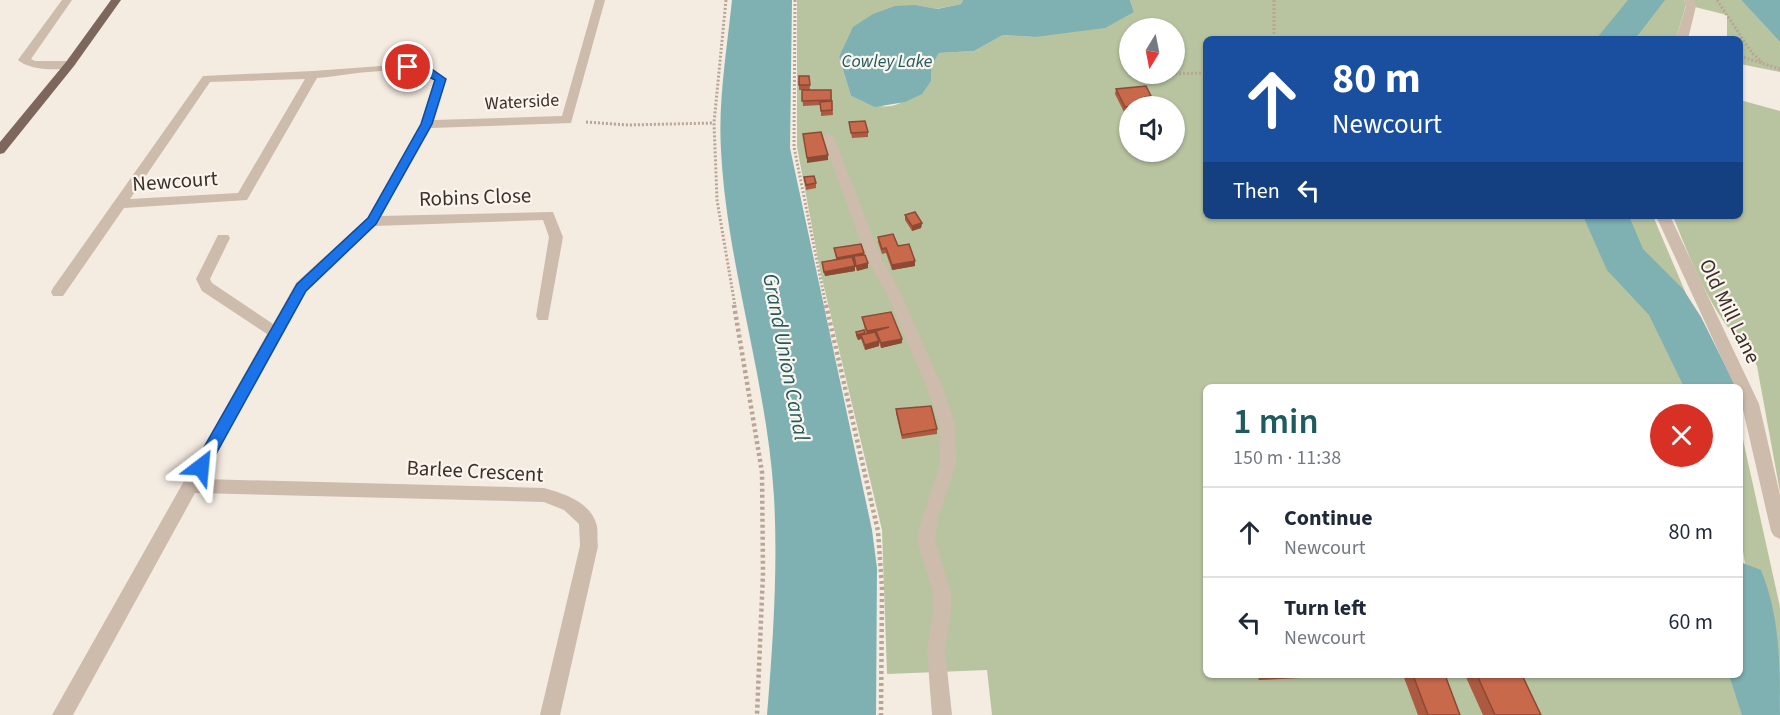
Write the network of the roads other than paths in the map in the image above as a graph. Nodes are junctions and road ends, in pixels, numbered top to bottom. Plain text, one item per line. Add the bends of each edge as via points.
1 (66, 0) edge
2 (116, 0) edge
3 (600, 0) edge
4 (1689, 0) edge
5 (1683, 36) edge
6 (70, 64) junction
7 (313, 75) junction
8 (427, 124) junction
9 (828, 137) dead end
10 (0, 150) edge
11 (120, 204) junction
12 (1664, 219) edge
13 (372, 221) junction
14 (223, 238) dead end
15 (58, 292) dead end
16 (543, 316) dead end
17 (276, 333) junction
18 (1741, 384) edge
19 (1743, 387) edge
20 (190, 486) junction
21 (1780, 531) edge
22 (62, 715) edge
23 (550, 715) edge
24 (942, 715) edge

1 - 6 street via 24,60 33,65
2 - 6 main road
3 - 8 street, Waterside via 567,120
4 - 5 street
6 - 10 main road
7 - 8 street, Newcourt via 408,67 429,72 441,79
7 - 11 street, Newcourt via 207,79
7 - 11 street, Newcourt via 242,197
8 - 13 street, Newcourt
9 - 24 street via 875,261 892,288 947,423 948,465 926,540 942,593 936,650
11 - 15 street
12 - 18 street, Old Mill Lane
13 - 16 street, Robins Close via 548,215 556,237
13 - 17 street via 301,287
14 - 17 street via 203,279 207,287
17 - 20 street
19 - 21 street, Old Mill Lane via 1751,404
20 - 22 street
20 - 23 street, Barlee Crescent via 544,495 567,504 588,526 589,546

